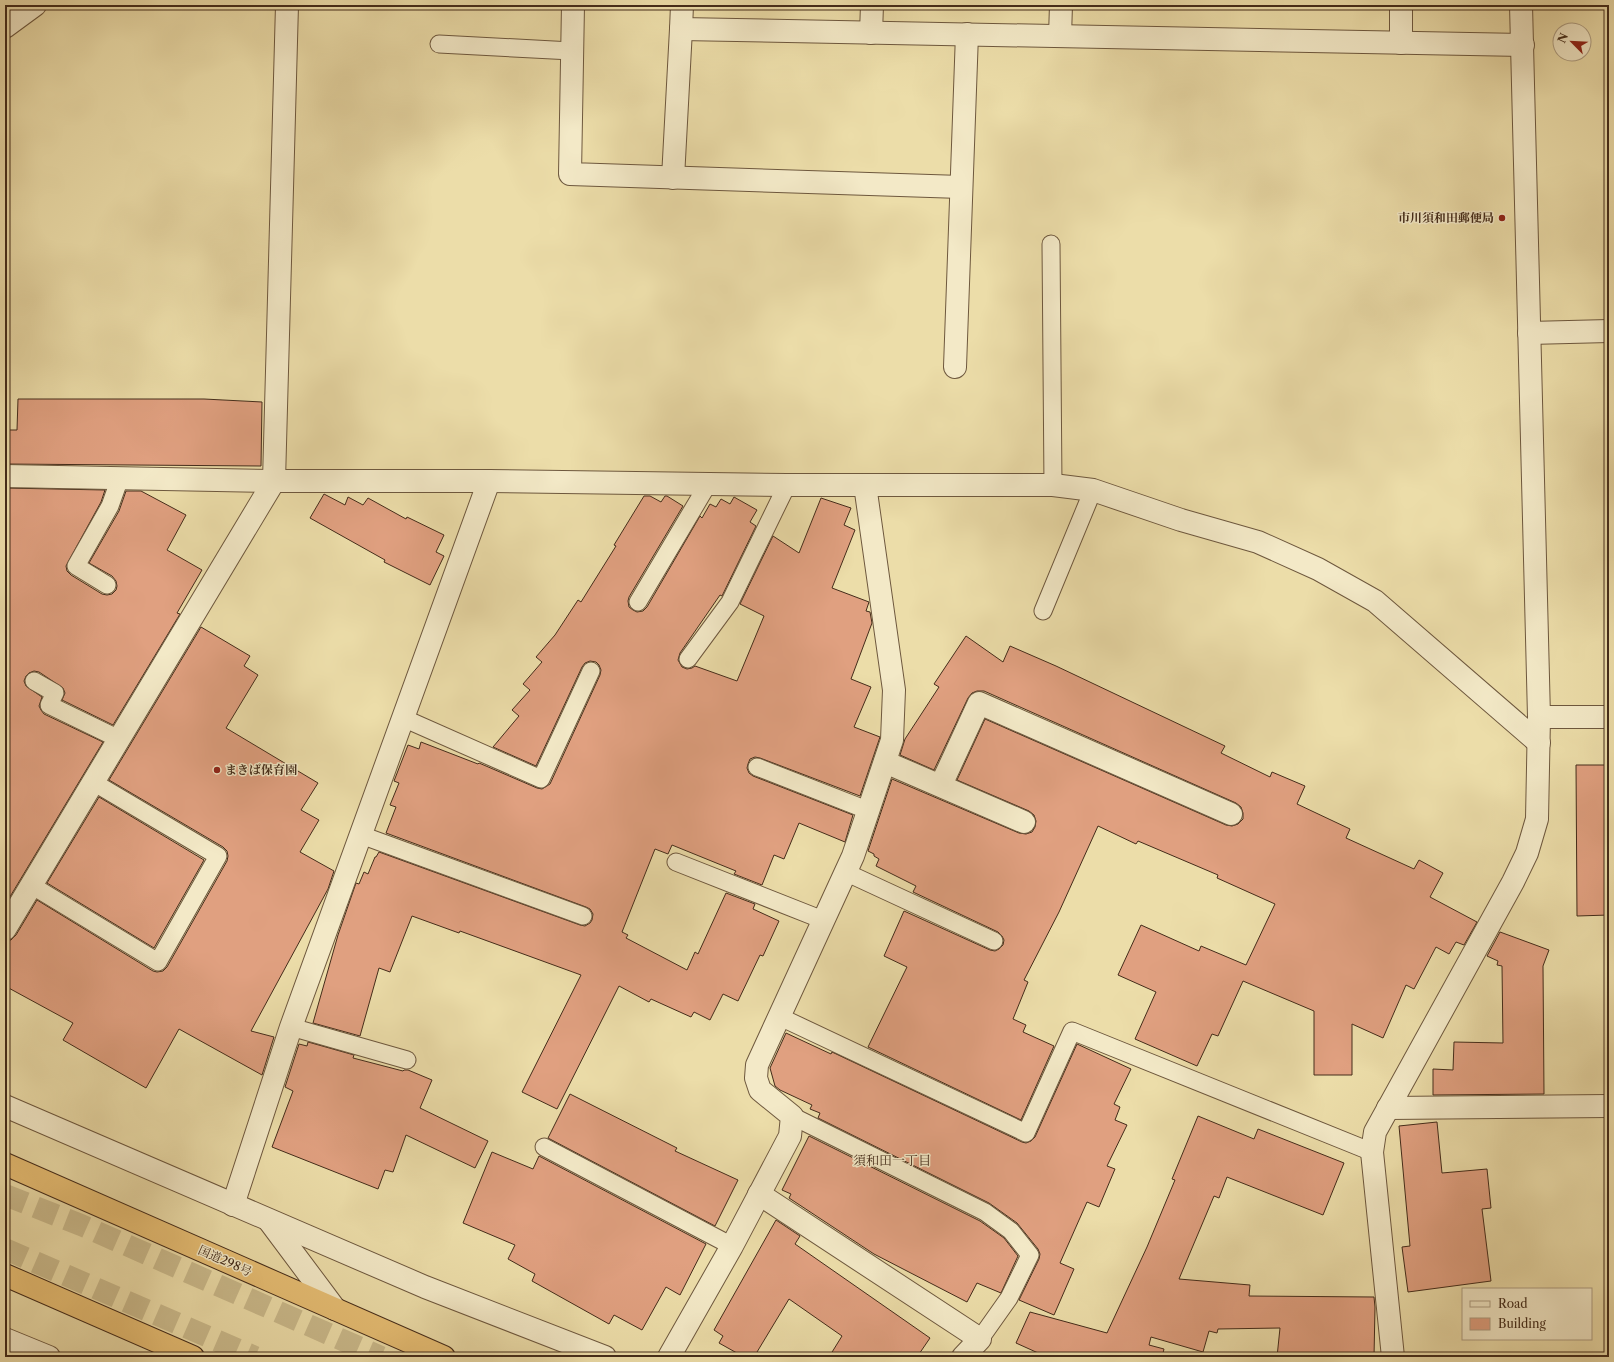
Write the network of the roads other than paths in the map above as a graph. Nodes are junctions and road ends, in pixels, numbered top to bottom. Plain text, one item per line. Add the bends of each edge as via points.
1 (35, 5) edge
2 (287, 5) edge
3 (573, 5) edge
4 (682, 5) edge
5 (872, 5) edge
6 (1061, 5) edge
7 (1401, 5) edge
8 (1521, 5) edge
9 (5, 27) edge
10 (681, 29) junction
11 (871, 33) junction
12 (967, 34) junction
13 (1060, 36) junction
14 (1401, 43) junction
15 (439, 44) dead end
16 (1523, 45) junction
17 (572, 51) junction
18 (673, 178) junction
19 (961, 187) junction
20 (1051, 244) dead end
21 (1609, 331) edge
22 (1529, 333) junction
23 (955, 367) dead end
24 (5, 476) edge
25 (120, 478) junction
26 (274, 481) junction
27 (489, 481) junction
28 (708, 484) junction
29 (787, 485) junction
30 (1053, 485) junction
31 (865, 486) junction
32 (1093, 490) junction
33 (107, 585) dead end
34 (638, 602) dead end
35 (1043, 611) dead end
36 (688, 659) dead end
37 (591, 671) dead end
38 (34, 681) dead end
39 (1538, 717) junction
40 (1609, 717) edge
41 (403, 718) junction
42 (119, 739) junction
43 (1539, 743) junction
44 (885, 762) junction
45 (757, 767) dead end
46 (93, 782) junction
47 (940, 786) junction
48 (868, 810) junction
49 (1232, 814) dead end
50 (1024, 822) dead end
51 (361, 835) junction
52 (676, 862) dead end
53 (845, 872) junction
54 (31, 885) junction
55 (583, 916) dead end
56 (824, 920) junction
57 (5, 929) edge
58 (994, 941) dead end
59 (778, 1016) junction
60 (291, 1027) junction
61 (407, 1060) dead end
62 (5, 1106) edge
63 (1609, 1106) edge
64 (1388, 1108) junction
65 (792, 1116) junction
66 (544, 1147) dead end
67 (1372, 1152) junction
68 (5, 1164) edge
69 (759, 1194) junction
70 (233, 1205) junction
71 (270, 1221) junction
72 (732, 1246) junction
73 (5, 1275) edge
74 (335, 1309) junction
75 (5, 1339) edge
76 (980, 1339) junction
77 (49, 1357) edge
78 (193, 1357) edge
79 (444, 1357) edge
80 (605, 1357) edge
81 (669, 1357) edge
82 (963, 1357) edge
83 (1393, 1357) edge

1 - 9 street
2 - 26 street
3 - 17 street
4 - 10 street
5 - 11 street
6 - 13 street
7 - 14 street
8 - 16 street
10 - 11 street
10 - 18 street
11 - 12 street
12 - 13 street
12 - 19 street
13 - 14 street
14 - 16 street
15 - 17 lane
16 - 22 street
17 - 18 street via 570,174
18 - 19 street
19 - 23 street
20 - 30 lane
21 - 22 street
22 - 39 street
24 - 25 street
25 - 26 street
25 - 33 lane via 110,506 76,566
26 - 27 street
26 - 42 street
27 - 28 street
27 - 41 street
28 - 29 street
28 - 34 lane
29 - 31 street
29 - 36 lane via 730,602
30 - 31 street
30 - 32 street
31 - 44 street via 894,690 892,740
32 - 35 lane
32 - 43 street via 1181,520 1258,542 1318,569 1375,601
37 - 41 lane via 541,779
38 - 42 lane via 55,693 49,705
39 - 40 street
39 - 43 street
41 - 51 street
42 - 46 street
43 - 64 street via 1537,820 1527,853
44 - 47 street
44 - 48 street
45 - 48 lane
46 - 54 street
46 - 54 lane via 218,856 158,962
47 - 49 street via 979,702
47 - 50 street
48 - 53 street
51 - 55 lane
51 - 60 street
52 - 56 lane
53 - 56 street
53 - 58 lane
54 - 57 street
56 - 59 street
59 - 65 street via 757,1065 756,1078 760,1090
59 - 67 lane via 1026,1133 1072,1031
60 - 61 lane
60 - 70 street
62 - 70 street
63 - 64 street
64 - 67 street via 1375,1132
65 - 69 street via 790,1136
65 - 76 lane via 985,1212 1011,1231 1030,1255 1009,1298
66 - 72 lane
67 - 83 street
68 - 74 highway, 国道298号
69 - 72 street
69 - 76 street
70 - 71 street
71 - 74 street
71 - 80 street via 425,1287
72 - 81 street
73 - 78 highway
74 - 79 highway, 国道298号
75 - 77 street
76 - 82 street

